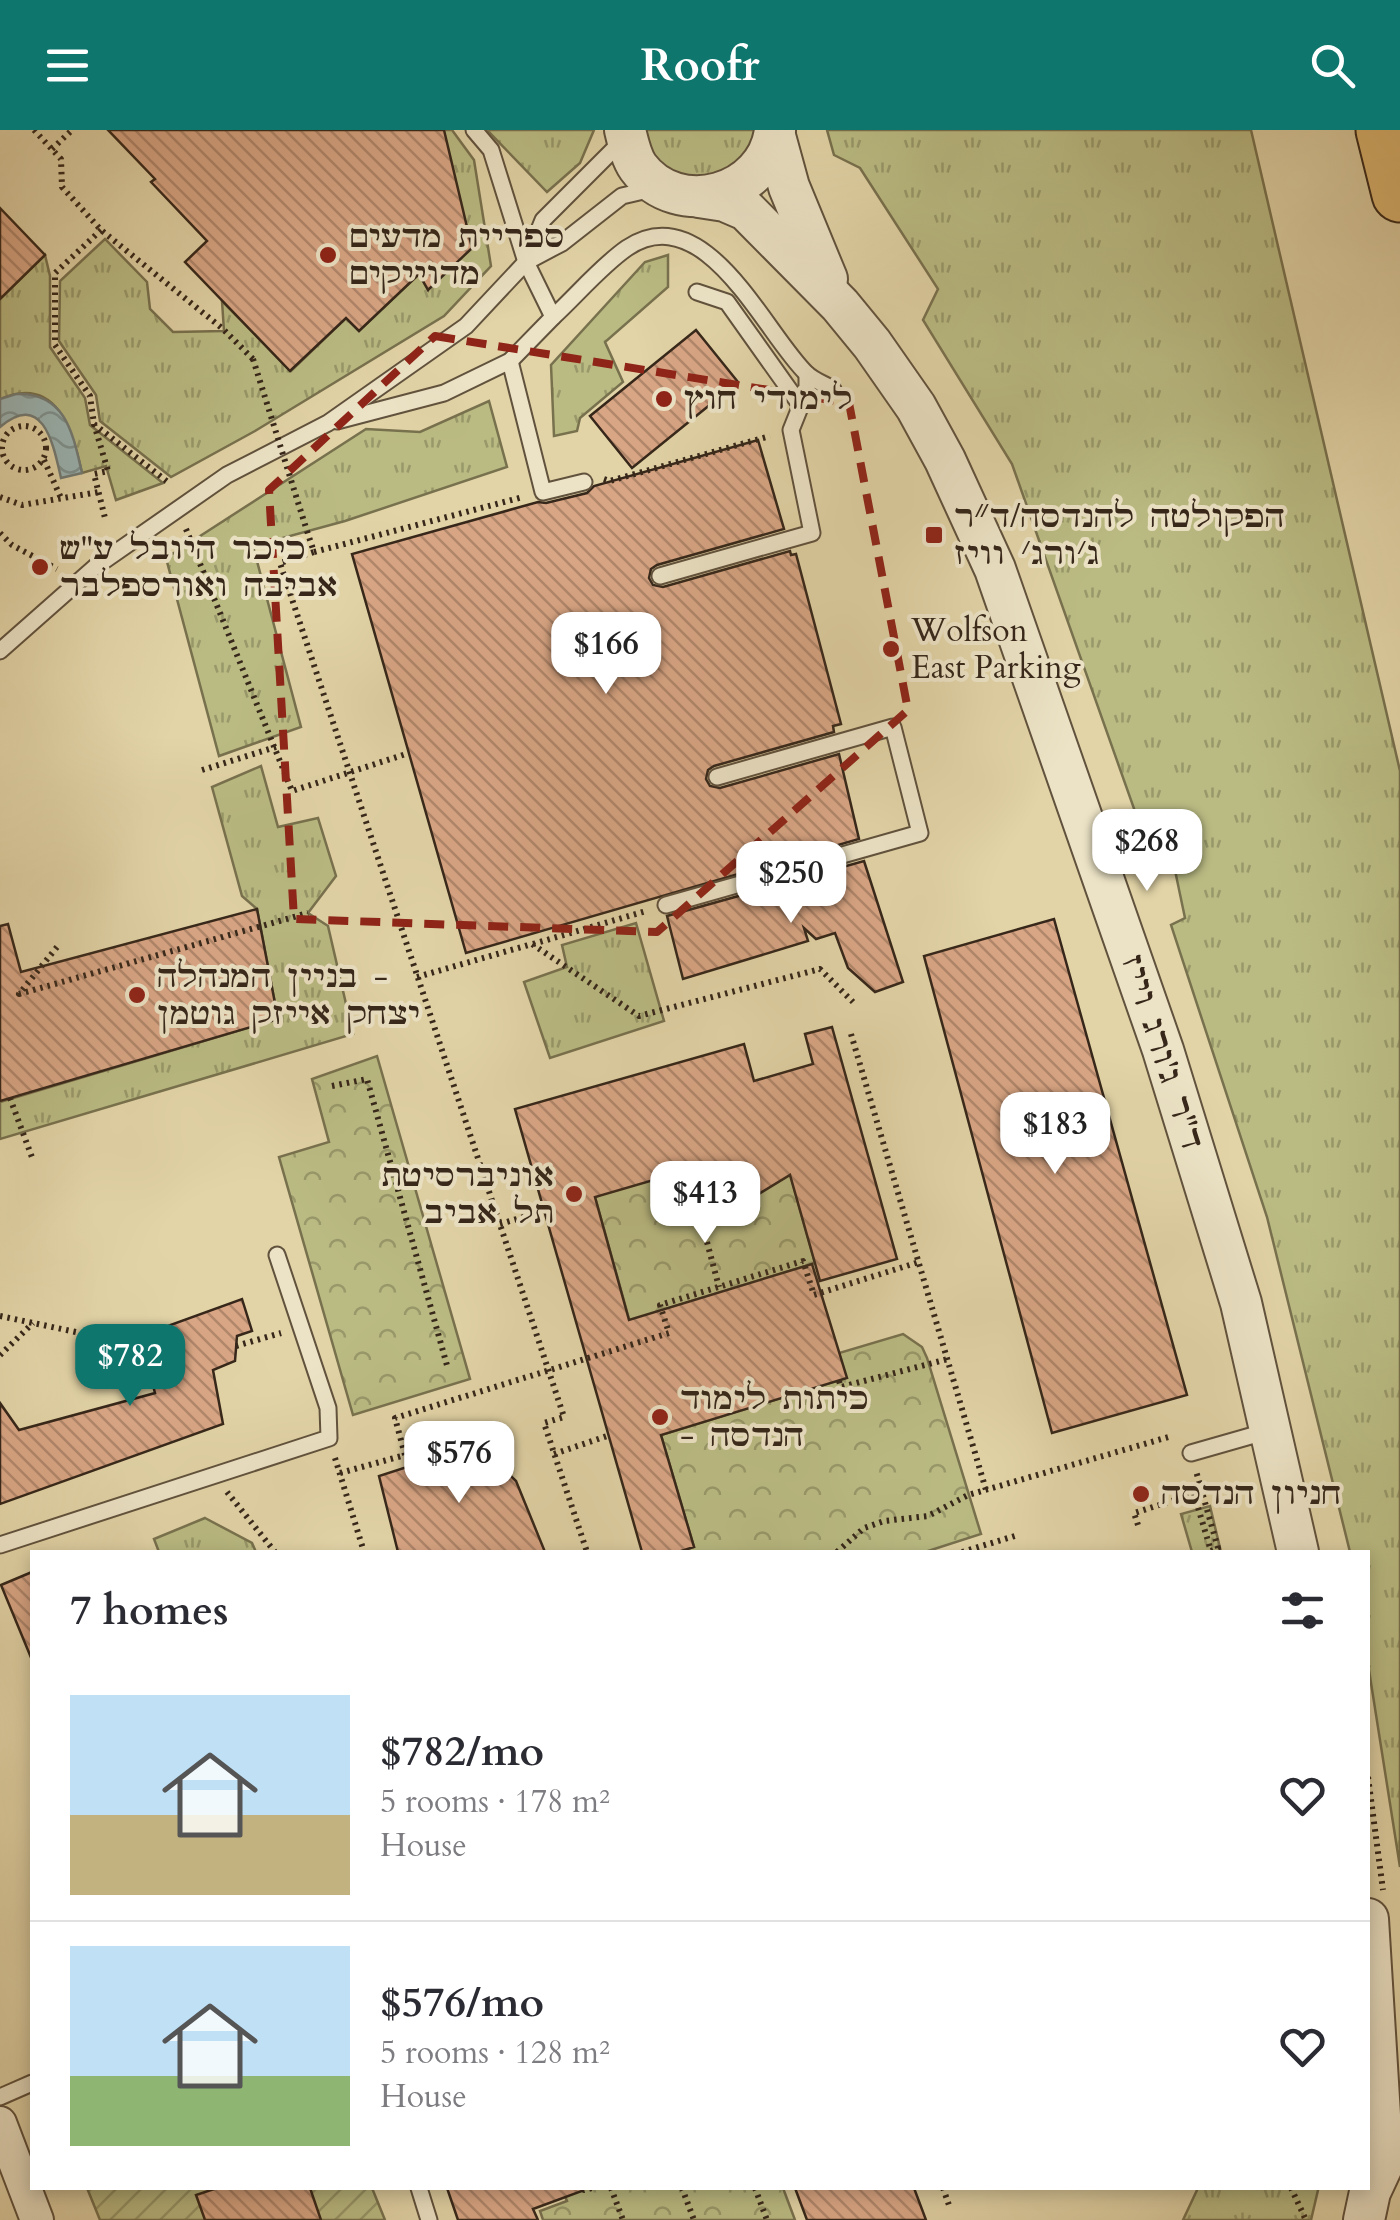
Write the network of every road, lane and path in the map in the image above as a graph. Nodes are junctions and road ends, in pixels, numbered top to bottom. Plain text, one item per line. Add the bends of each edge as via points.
1 (34, 130) edge
2 (72, 130) edge
3 (474, 130) edge
4 (624, 130) edge
5 (1384, 130) edge
6 (775, 133) edge
7 (52, 150) junction
8 (682, 193) junction
9 (1400, 194) edge
10 (101, 230) junction
11 (526, 262) junction
12 (697, 292) dead end
13 (840, 305) junction
14 (553, 317) junction
15 (510, 362) junction
16 (808, 374) junction
17 (801, 406) junction
18 (328, 423) junction
19 (94, 424) junction
20 (790, 430) junction
21 (44, 458) junction
22 (4, 466) edge
23 (588, 478) joint
24 (169, 483) dead end
25 (99, 492) junction
26 (543, 492) junction
27 (0, 497) edge
28 (60, 498) junction
29 (178, 509) junction
30 (106, 518) dead end
31 (0, 534) edge
32 (314, 552) junction
33 (57, 569) dead end
34 (660, 576) dead end
35 (0, 651) edge
36 (276, 747) junction
37 (409, 753) dead end
38 (202, 770) dead end
39 (350, 772) junction
40 (717, 778) dead end
41 (666, 906) joint
42 (308, 913) dead end
43 (532, 944) junction
44 (57, 947) dead end
45 (418, 977) junction
46 (853, 1002) dead end
47 (851, 1034) dead end
48 (332, 1086) dead end
49 (10, 1098) dead end
50 (33, 1160) dead end
51 (544, 1211) dead end
52 (500, 1224) junction
53 (706, 1242) dead end
54 (277, 1255) dead end
55 (919, 1262) junction
56 (719, 1287) junction
57 (0, 1316) edge
58 (33, 1323) junction
59 (301, 1327) junction
60 (236, 1346) dead end
61 (0, 1355) edge
62 (948, 1359) junction
63 (448, 1369) dead end
64 (548, 1371) junction
65 (838, 1381) dead end
66 (175, 1388) dead end
67 (1268, 1431) junction
68 (607, 1436) dead end
69 (1172, 1436) dead end
70 (329, 1438) junction
71 (1191, 1453) joint
72 (554, 1454) junction
73 (340, 1473) junction
74 (214, 1475) junction
75 (986, 1490) junction
76 (1138, 1525) dead end
77 (1018, 1535) dead end
78 (0, 1545) edge
79 (273, 1550) edge
80 (363, 1550) edge
81 (586, 1550) edge
82 (839, 1550) edge
83 (969, 1550) edge
84 (1211, 1550) edge
85 (1213, 1550) edge
86 (1298, 1550) edge
87 (30, 2084) edge
88 (0, 2097) edge
89 (0, 2123) edge
90 (1370, 2176) edge
91 (420, 2190) edge
92 (611, 2190) edge
93 (683, 2190) edge
94 (756, 2190) edge
95 (944, 2190) edge
96 (1292, 2190) edge
97 (1362, 2190) edge
98 (950, 2208) dead end
99 (37, 2220) edge
100 (429, 2220) edge
101 (623, 2220) edge
102 (694, 2220) edge
103 (767, 2220) edge
104 (1306, 2220) edge
105 (1344, 2220) edge
106 (1364, 2220) edge
107 (1388, 2220) edge

1 - 7 path
2 - 7 path
3 - 11 lane via 491,150
4 - 8 street via 638,166
4 - 11 lane via 620,144 543,220
5 - 9 highway
6 - 8 street via 768,156 739,186 720,194
6 - 13 street, ד"ר ג'ורג וייז via 810,242
7 - 10 path via 61,159 62,187
8 - 11 lane via 642,189 622,196
8 - 13 street, ד"ר ג'ורג וייז via 746,210
10 - 19 path via 56,273 55,345 90,396
10 - 32 path, bridge via 252,360
11 - 14 lane
11 - 18 lane via 466,326
12 - 17 lane via 727,302
13 - 67 street, ד"ר ג'ורג וייז via 916,408 994,569 1163,1050 1241,1303
14 - 15 lane
14 - 16 lane via 629,247 656,237 685,241 719,261
15 - 18 lane via 444,394
15 - 26 lane
16 - 17 lane
16 - 17 lane via 833,389
17 - 20 lane
18 - 29 lane via 257,457
19 - 24 path
19 - 25 path via 108,471 94,474
20 - 23 path via 610,480
20 - 34 lane via 812,533
21 - 22 path via 30,470
21 - 22 path via 42,436 18,427 3,442
21 - 28 path
23 - 26 lane
25 - 28 path
25 - 30 path
26 - 32 path
27 - 28 path via 22,505
29 - 35 lane via 95,566
29 - 36 path
31 - 33 path
32 - 39 path via 280,563
36 - 38 path
36 - 39 path via 292,791
37 - 39 path
39 - 45 path
40 - 41 lane via 893,727 920,833
41 - 43 path
42 - 44 path via 19,994
43 - 45 path
43 - 46 path via 640,1016 820,969
45 - 52 path
47 - 55 path
48 - 63 path via 368,1078
49 - 50 path
51 - 52 path
52 - 64 path
53 - 56 path
54 - 59 lane
55 - 56 path via 814,1294 803,1261
55 - 62 path
56 - 64 path via 660,1305 669,1334
57 - 58 path
58 - 61 path
58 - 66 path via 109,1339
59 - 60 path
59 - 70 lane via 328,1408
62 - 65 path via 841,1388
62 - 75 path
64 - 72 path via 564,1417 544,1423
64 - 73 path via 395,1418 404,1455
67 - 71 lane
67 - 86 street, ד"ר ג'ורג וייז
68 - 72 path
69 - 75 path
70 - 73 path
70 - 74 lane
71 - 85 path
72 - 81 path
73 - 80 path
74 - 78 lane
74 - 79 path
75 - 82 path via 928,1516 864,1528
76 - 84 path via 1134,1513 1194,1494
77 - 83 path
87 - 88 lane
89 - 99 street
90 - 106 street
90 - 107 street via 1389,2186
91 - 100 lane
92 - 101 path
93 - 102 path
94 - 103 path
95 - 98 path
96 - 104 path
97 - 105 street

